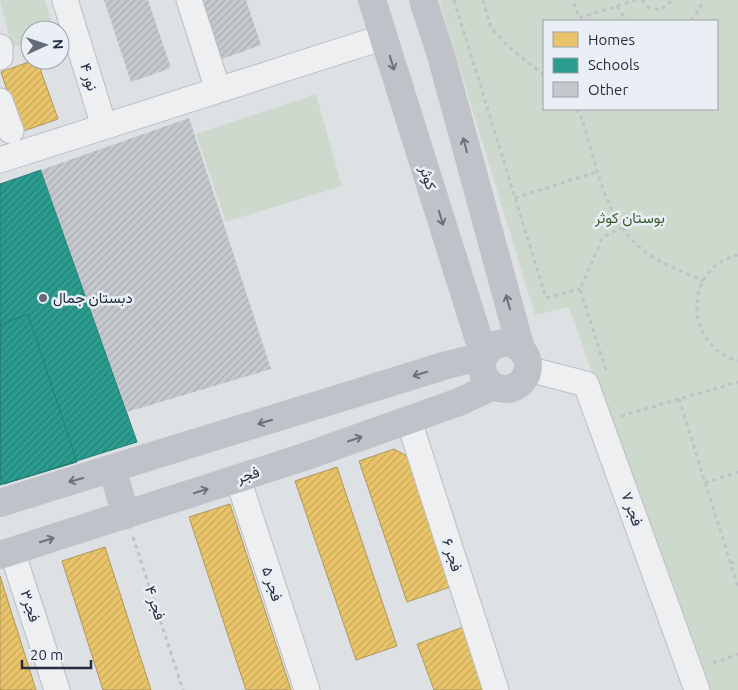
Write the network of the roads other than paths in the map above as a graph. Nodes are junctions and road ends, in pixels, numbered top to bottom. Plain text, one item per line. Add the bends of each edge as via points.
1 (65, 0) edge
2 (189, 0) edge
3 (372, 0) edge
4 (422, 0) edge
5 (384, 37) junction
6 (0, 47) edge
7 (0, 57) edge
8 (218, 90) junction
9 (0, 101) edge
10 (104, 126) junction
11 (11, 131) dead end
12 (0, 160) edge
13 (484, 356) junction
14 (524, 359) junction
15 (447, 365) junction
16 (493, 386) junction
17 (459, 402) junction
18 (409, 421) junction
19 (112, 469) junction
20 (238, 479) junction
21 (0, 504) edge
22 (126, 516) junction
23 (6, 553) edge
24 (57, 690) edge
25 (307, 690) edge
26 (496, 690) edge
27 (697, 690) edge

1 - 10 street, نور ۴
2 - 8 street
3 - 5 street, کوثر
14 -> 4 street via 442,59
5 - 8 street
5 -> 13 street, کوثر
6 - 7 street
8 - 10 street
9 - 11 street
10 - 12 street
13 - 14 street via 496,344 504,343
13 - 15 street
13 - 16 street via 484,376
14 - 16 street via 521,383 500,389
14 - 27 street, فجر ۷ via 586,384
15 - 17 street via 464,373 468,387
15 -> 19 street
16 - 17 street, فجر
17 - 18 street, فجر
20 -> 18 street, فجر
18 - 26 street, فجر ۶
19 -> 21 street
19 - 22 street
22 -> 20 street, فجر
20 - 25 street, فجر ۵
23 -> 22 street, فجر
23 - 24 street, فجر۳

